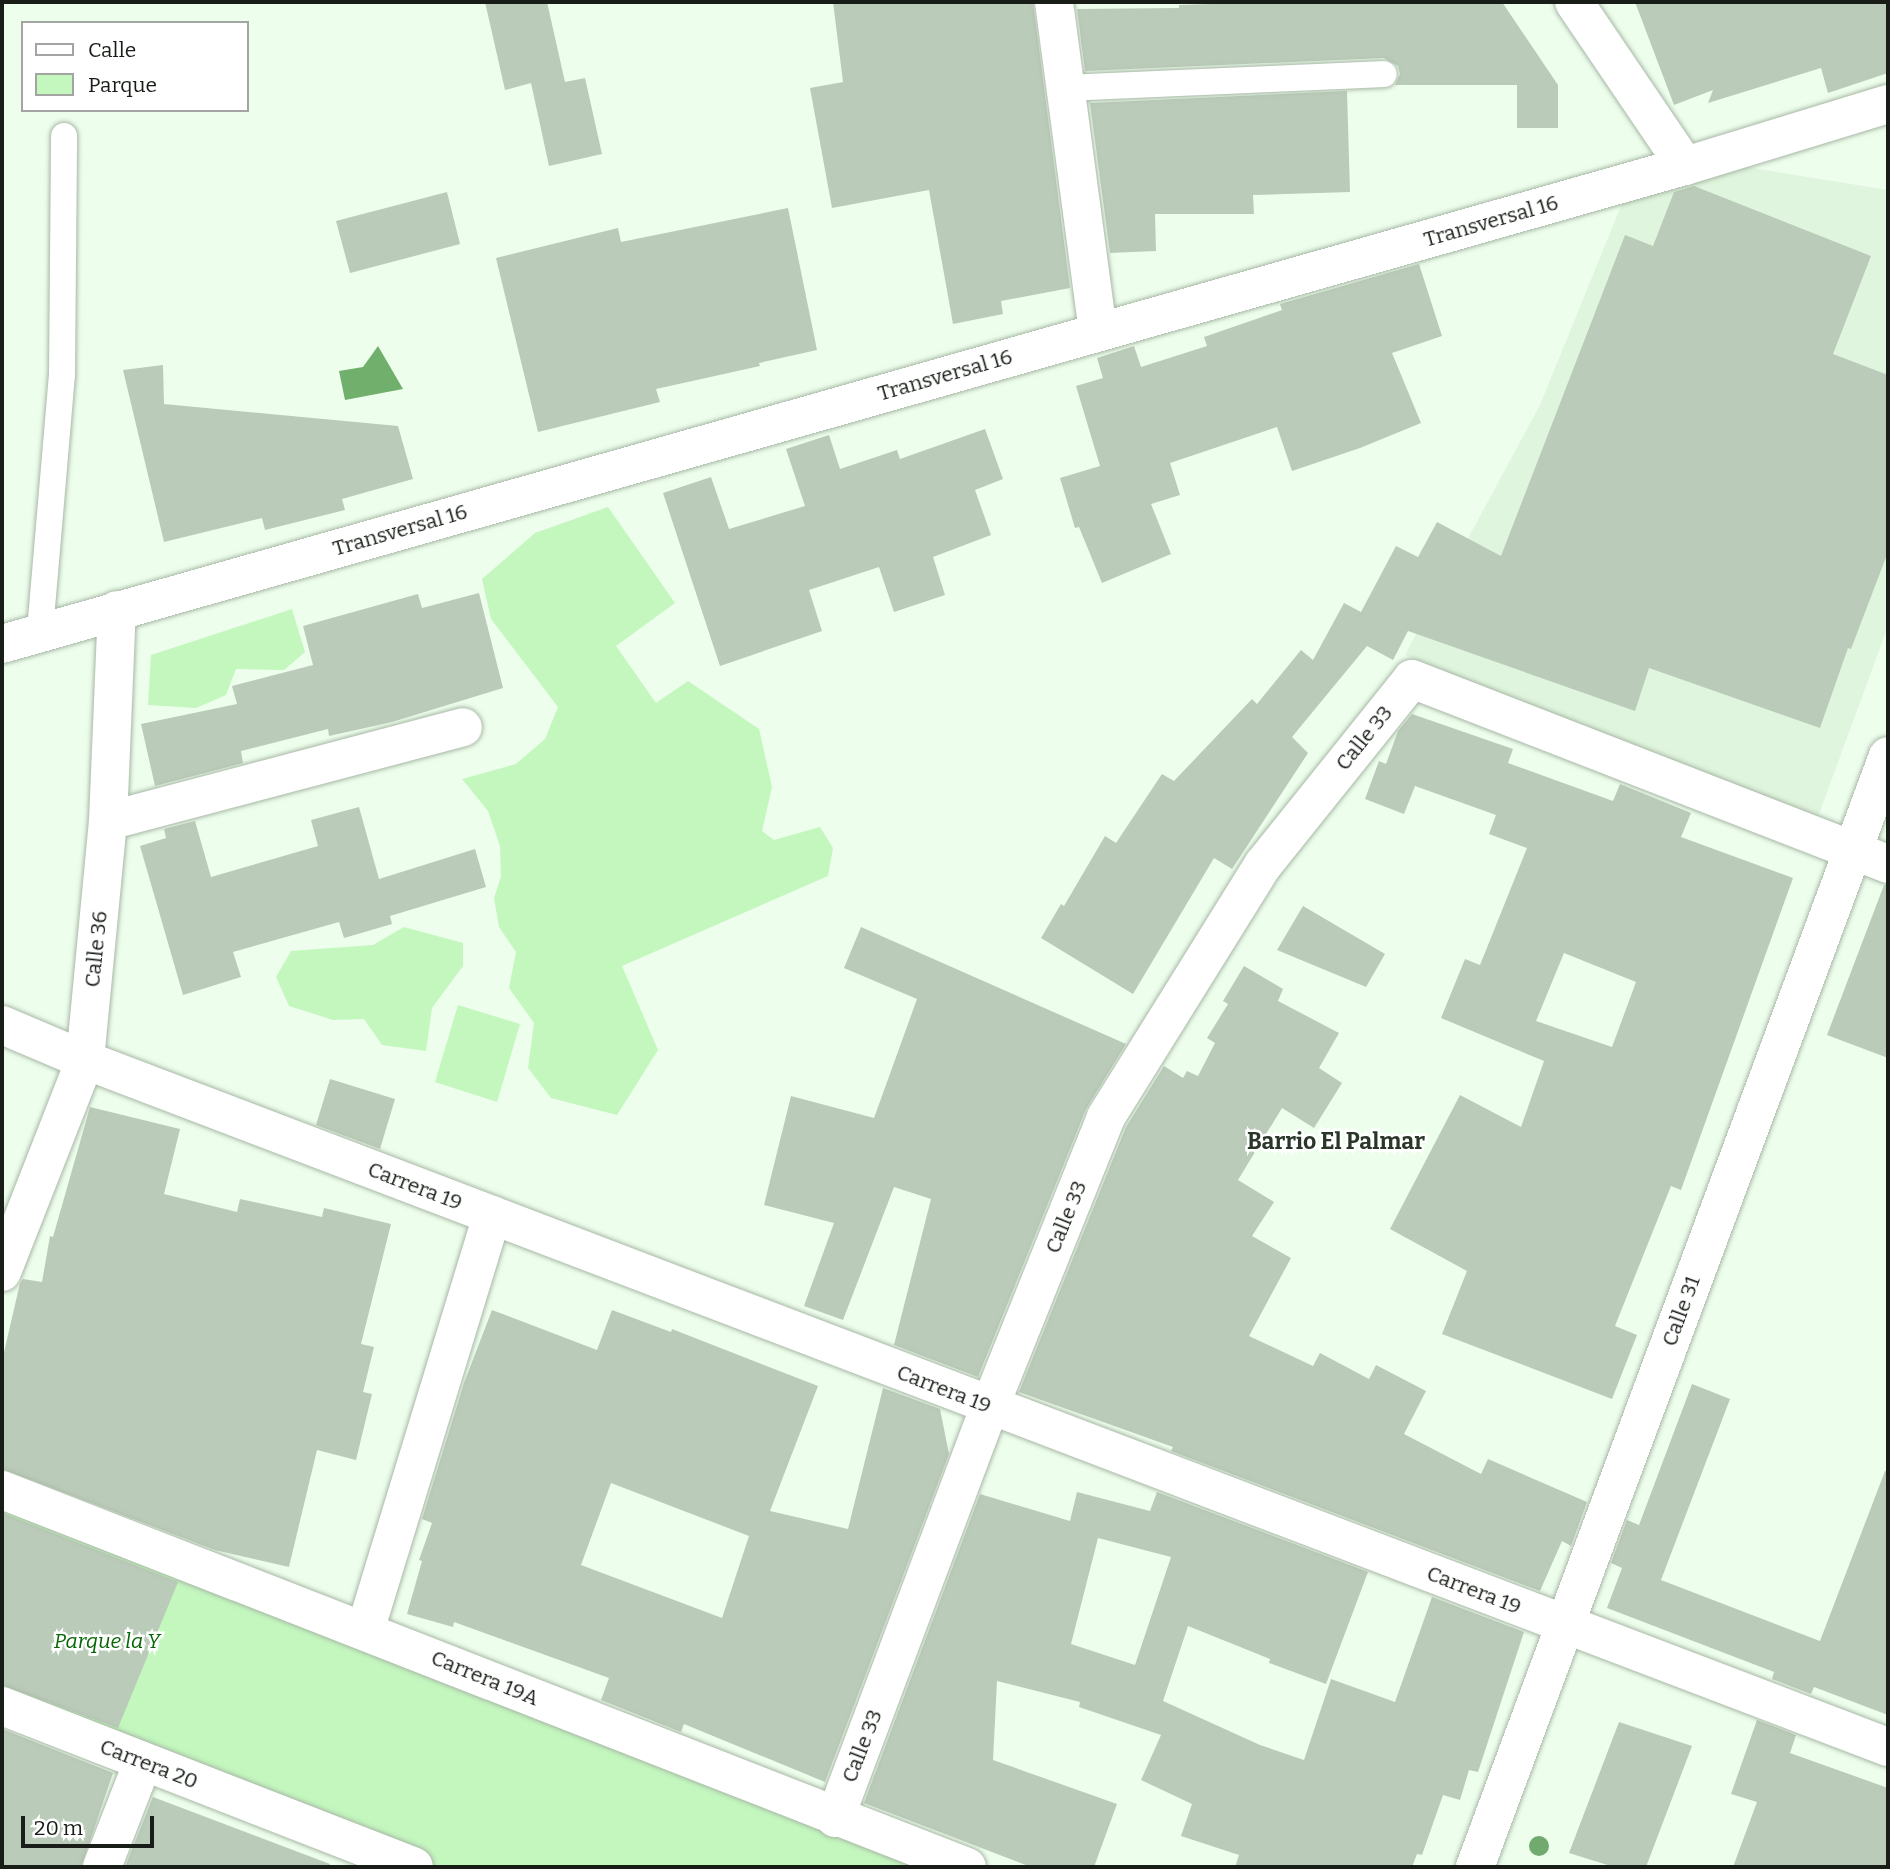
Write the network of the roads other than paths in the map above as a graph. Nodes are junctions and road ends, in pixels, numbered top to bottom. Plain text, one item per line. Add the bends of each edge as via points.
1 (1055, 2) edge
2 (1574, 2) edge
3 (1384, 74) dead end
4 (1066, 88) junction
5 (1888, 104) edge
6 (64, 136) dead end
7 (1685, 166) junction
8 (1098, 331) junction
9 (117, 610) junction
10 (40, 631) junction
11 (2, 644) edge
12 (463, 727) dead end
13 (1888, 756) edge
14 (108, 821) junction
15 (1853, 850) junction
16 (1888, 864) edge
17 (2, 1026) edge
18 (85, 1060) junction
19 (492, 1216) junction
20 (2, 1272) edge
21 (990, 1406) junction
22 (2, 1490) edge
23 (1565, 1625) junction
24 (365, 1631) junction
25 (2, 1706) edge
26 (1888, 1748) edge
27 (143, 1762) junction
28 (835, 1818) junction
29 (102, 1867) edge
30 (414, 1867) edge
31 (967, 1867) edge
32 (1475, 1867) edge

1 - 4 street
2 - 7 street
3 - 4 lane
4 - 8 street
5 - 7 street, Transversal 16
6 - 10 lane via 62,375
7 - 8 street, Transversal 16
8 - 9 street, Transversal 16
9 - 10 street, Transversal 16
9 - 14 street, Calle 36
10 - 11 street, Transversal 16
12 - 14 street
13 - 15 street, Calle 31
14 - 18 street, Calle 36
15 - 16 street
15 - 21 street, Calle 33 via 1412,679 1262,865 1106,1117
15 - 23 street, Calle 31
17 - 18 street, Carrera 19
18 - 19 street, Carrera 19
18 - 20 street, Calle 36
19 - 21 street, Carrera 19
19 - 24 street
21 - 23 street, Carrera 19
21 - 28 street, Calle 33
22 - 24 street, Carrera 19A
23 - 26 street, Carrera 19
23 - 32 street, Calle 31
24 - 28 street, Carrera 19A
25 - 27 street, Carrera 20
27 - 29 street
27 - 30 street, Carrera 20
28 - 31 street, Carrera 19A

